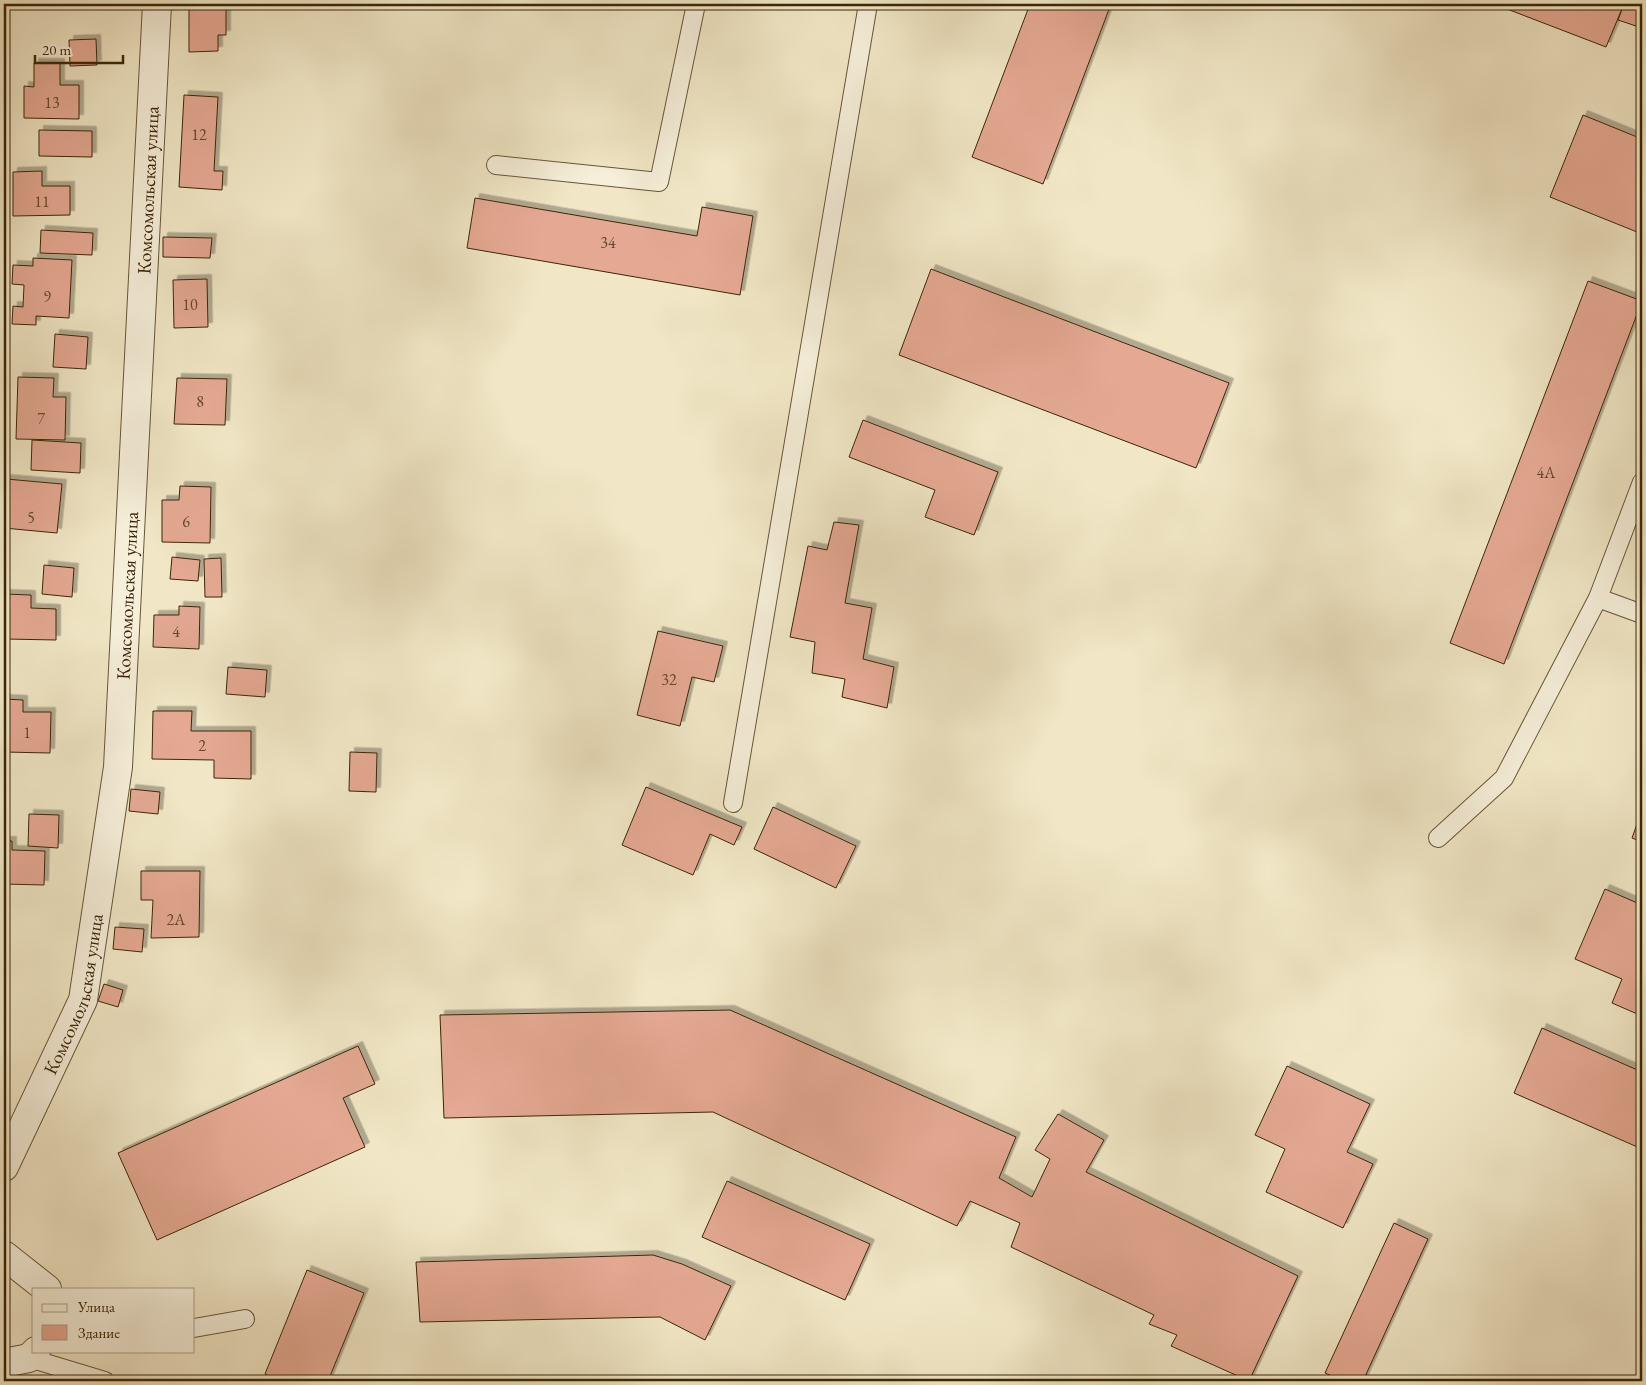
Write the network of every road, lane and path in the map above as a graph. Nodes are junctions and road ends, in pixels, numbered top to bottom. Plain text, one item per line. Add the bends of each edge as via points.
1 (158, 4) edge
2 (696, 4) edge
3 (867, 4) edge
4 (496, 165) dead end
5 (1642, 482) edge
6 (1598, 598) junction
7 (1642, 614) edge
8 (733, 803) dead end
9 (1438, 838) dead end
10 (4, 1167) edge
11 (4, 1255) edge
12 (46, 1288) edge
13 (245, 1319) dead end
14 (195, 1328) edge
15 (23, 1358) edge
16 (105, 1381) edge

1 - 10 street, Комсомольская улица via 118,767 83,1000
2 - 4 lane via 659,182
3 - 8 lane
5 - 6 lane
6 - 7 lane
6 - 9 lane via 1504,778
11 - 12 street
13 - 14 lane
15 - 16 lane

